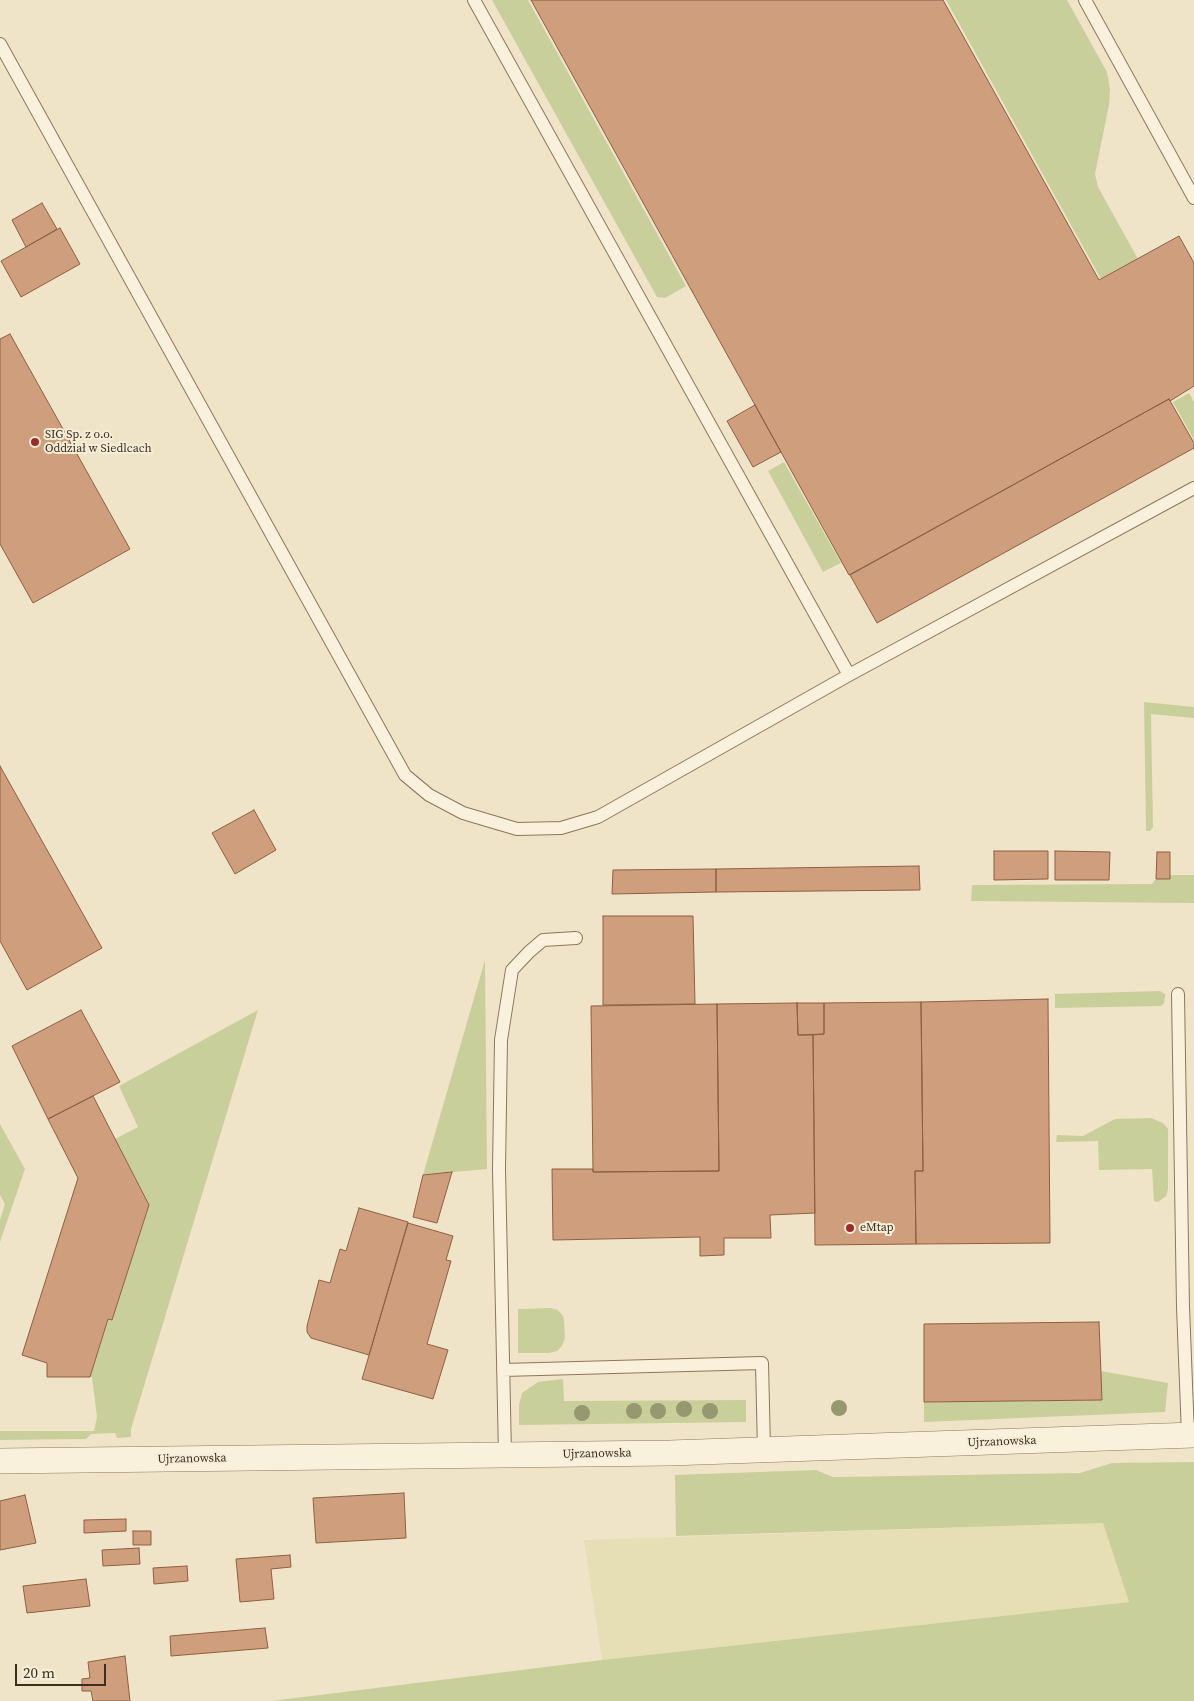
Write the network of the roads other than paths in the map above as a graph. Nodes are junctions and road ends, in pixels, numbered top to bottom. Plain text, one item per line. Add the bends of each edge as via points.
1 (474, 0) edge
2 (1085, 0) edge
3 (0, 44) edge
4 (1194, 198) edge
5 (1194, 488) edge
6 (849, 675) junction
7 (576, 938) dead end
8 (1178, 994) dead end
9 (503, 1370) junction
10 (1191, 1435) edge
11 (764, 1450) junction
12 (505, 1455) junction
13 (0, 1461) edge

1 - 6 lane
2 - 4 lane
3 - 6 lane via 405,775 429,795 463,813 517,828 560,828 598,817
5 - 6 lane
7 - 9 lane via 543,940 512,970 501,1040 499,1170
8 - 10 lane via 1182,1297
9 - 11 lane via 762,1363
9 - 12 lane
10 - 11 street, Ujrzanowska
11 - 12 street, Ujrzanowska
12 - 13 street, Ujrzanowska

